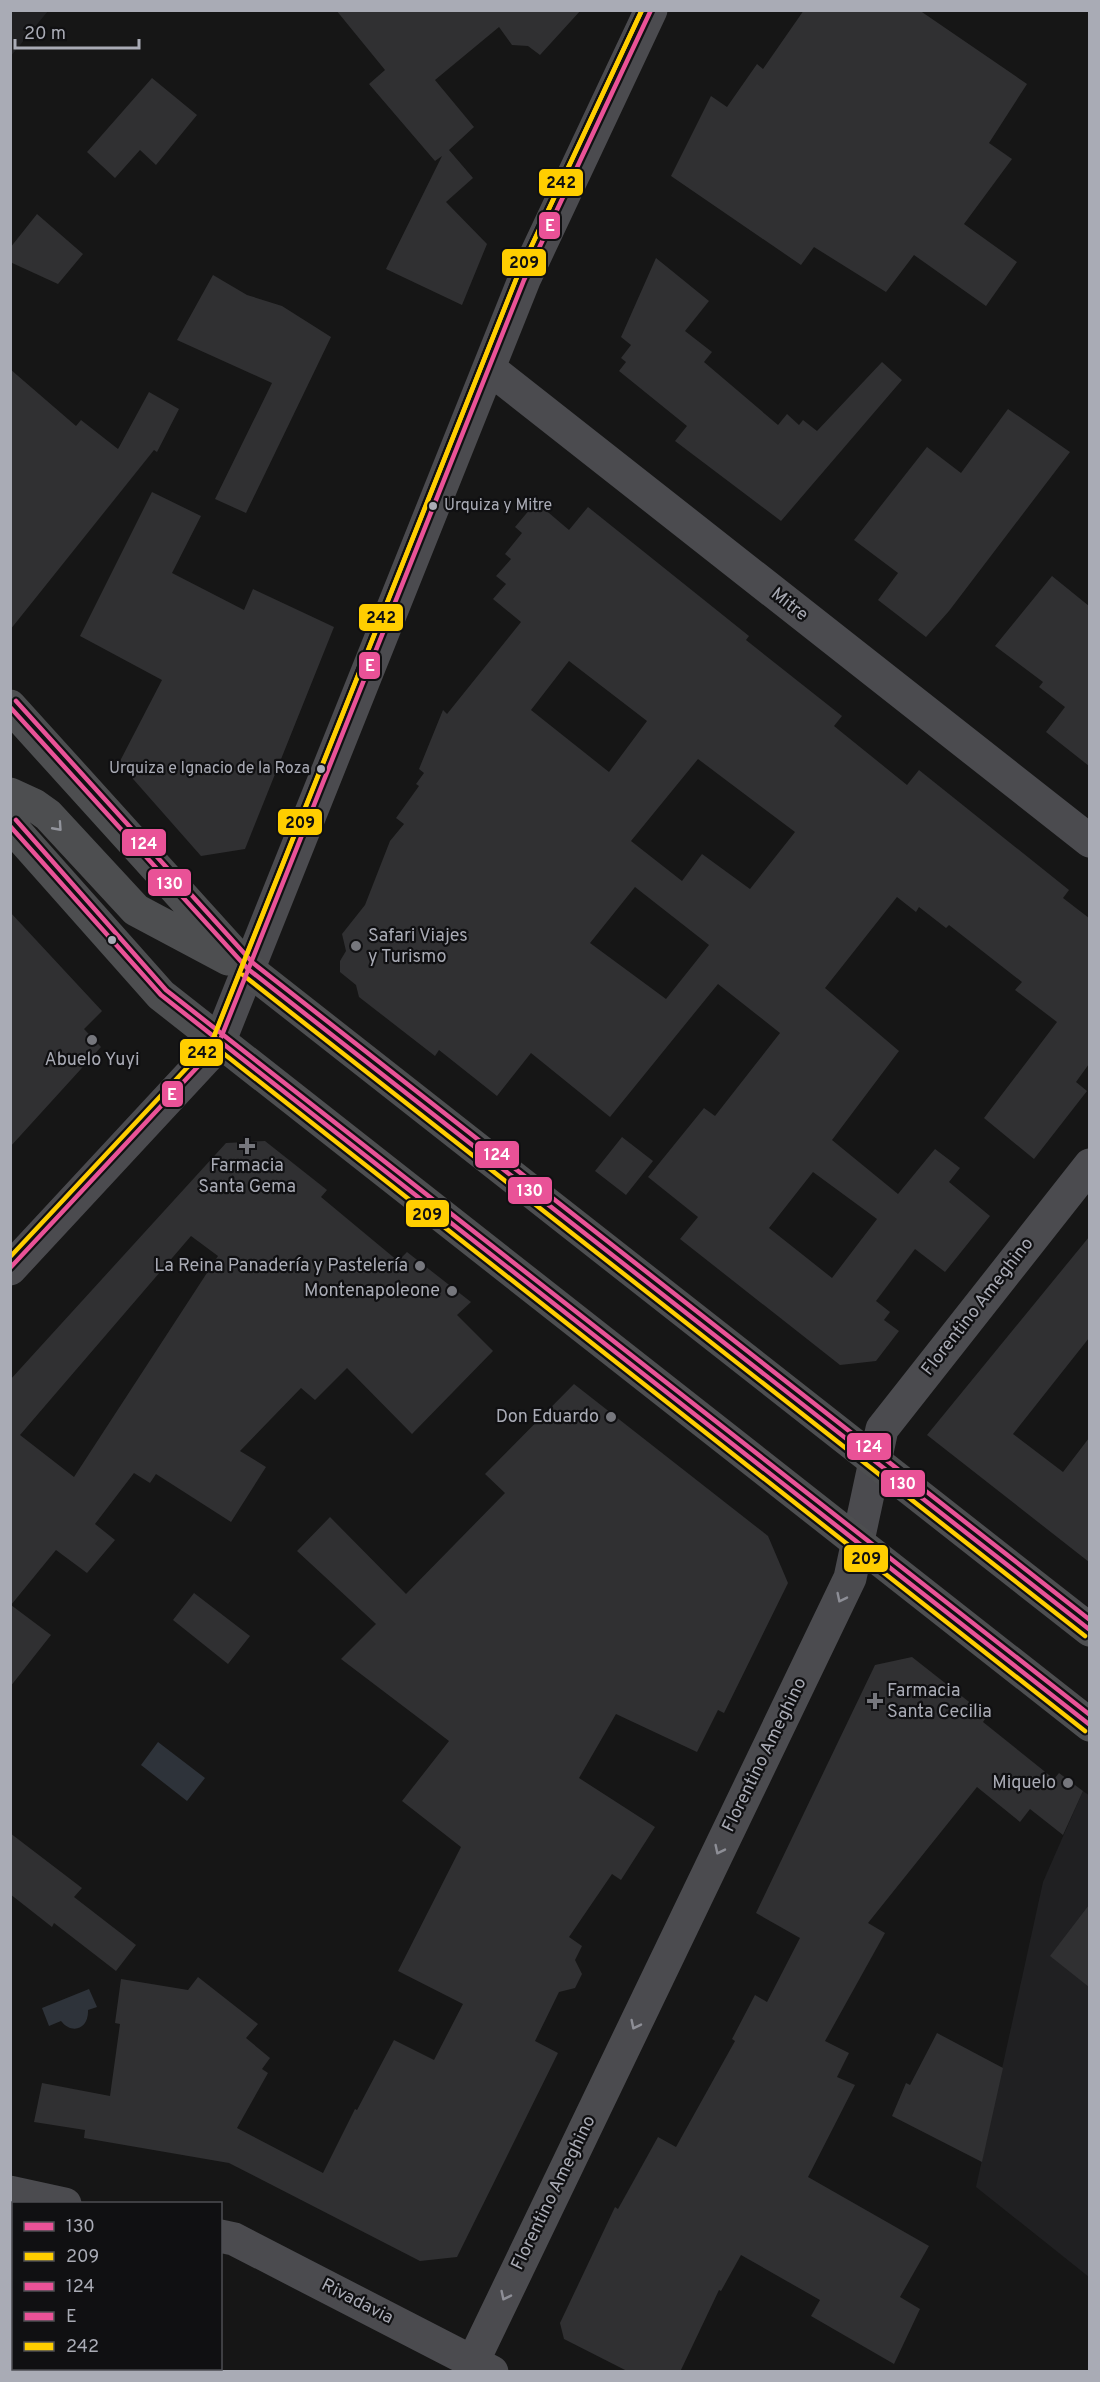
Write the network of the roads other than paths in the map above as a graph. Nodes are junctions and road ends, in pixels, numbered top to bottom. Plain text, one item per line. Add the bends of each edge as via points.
1 (651, 10) edge
2 (489, 368) junction
3 (10, 706) edge
4 (10, 794) edge
5 (10, 825) edge
6 (1089, 842) edge
7 (248, 969) junction
8 (219, 1040) junction
9 (1089, 1166) edge
10 (10, 1269) edge
11 (875, 1461) junction
12 (858, 1543) junction
13 (1089, 1630) edge
14 (1089, 1725) edge
15 (10, 2192) edge
16 (56, 2202) edge
17 (222, 2236) edge
18 (478, 2368) edge

1 - 2 street via 524,280
2 - 6 street, Mitre
2 - 7 street
3 - 7 main road
4 -> 7 main road via 48,815 136,910
5 - 8 main road via 161,995
7 - 8 street
7 - 11 main road
8 - 10 street via 176,1092
8 - 12 main road
9 - 11 street, Florentino Ameghino via 882,1429
11 - 12 street, Florentino Ameghino
11 - 13 main road
12 - 14 main road
12 -> 18 street, Florentino Ameghino via 850,1578
15 - 16 street
17 - 18 street, Rivadavia via 234,2239

